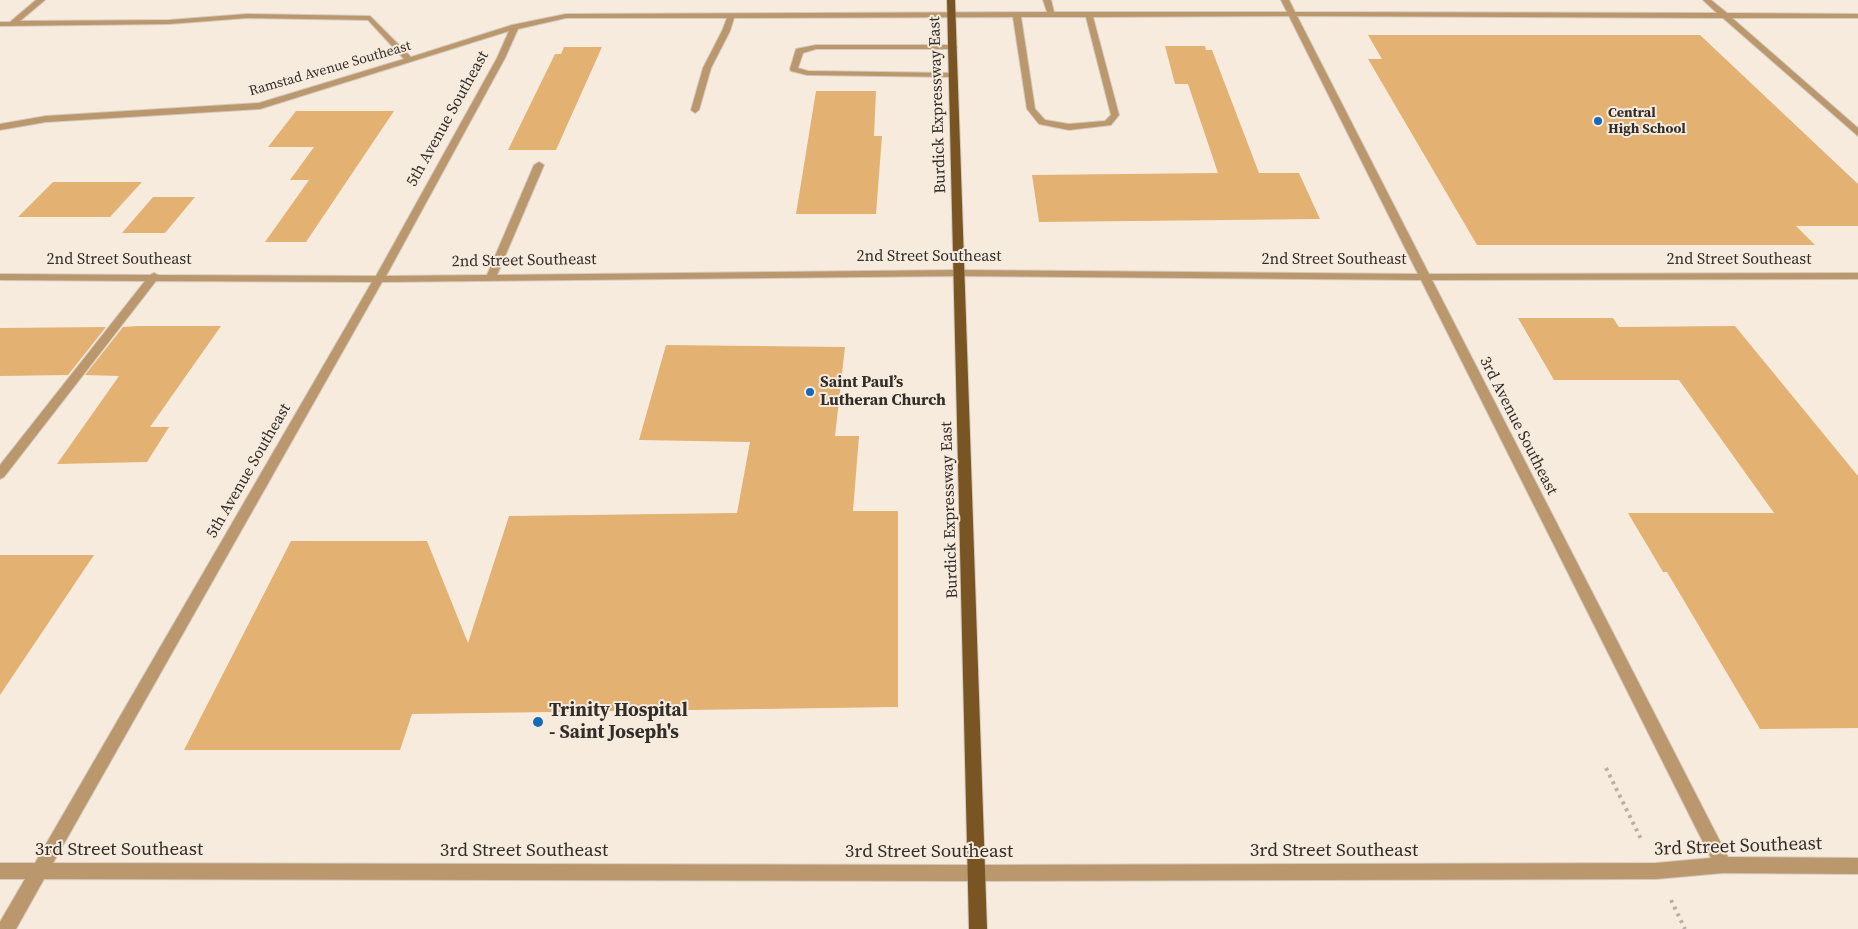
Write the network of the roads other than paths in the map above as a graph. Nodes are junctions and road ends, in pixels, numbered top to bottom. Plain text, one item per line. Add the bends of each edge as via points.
1 (42, 0) edge
2 (951, 0) edge
3 (1047, 0) edge
4 (1285, 0) edge
5 (1707, 0) edge
6 (1292, 14) junction
7 (1017, 15) junction
8 (1052, 15) junction
9 (1089, 15) junction
10 (731, 16) junction
11 (952, 16) junction
12 (1725, 16) junction
13 (1858, 16) edge
14 (0, 24) edge
15 (12, 24) junction
16 (515, 27) junction
17 (953, 47) junction
18 (410, 60) junction
19 (954, 75) junction
20 (695, 110) dead end
21 (0, 127) edge
22 (1858, 133) edge
23 (539, 164) dead end
24 (959, 273) junction
25 (0, 276) edge
26 (154, 276) junction
27 (1425, 276) junction
28 (1858, 276) edge
29 (491, 277) junction
30 (379, 279) junction
31 (0, 474) edge
32 (1724, 865) junction
33 (1858, 866) edge
34 (39, 870) junction
35 (0, 871) edge
36 (976, 873) junction
37 (6, 929) edge
38 (978, 929) edge

1 - 15 street
2 - 11 main road, Burdick Expressway East
3 - 8 street
4 - 6 street, 3rd Avenue Southeast
5 - 12 street
6 - 9 street, Ramstad Avenue Southeast
6 - 12 street, Ramstad Avenue Southeast
6 - 27 street, 3rd Avenue Southeast
7 - 8 street, Ramstad Avenue Southeast
7 - 9 street via 1031,110 1042,122 1069,127 1108,123 1115,115
7 - 11 street, Ramstad Avenue Southeast
8 - 9 street, Ramstad Avenue Southeast
10 - 11 street, Ramstad Avenue Southeast
10 - 16 street, Ramstad Avenue Southeast via 566,16
10 - 20 street via 707,68
11 - 17 main road, Burdick Expressway East
12 - 13 street, Ramstad Avenue Southeast
12 - 22 street
14 - 15 street
15 - 18 street via 169,22 248,16 370,18
16 - 18 street, Ramstad Avenue Southeast
16 - 30 street, 5th Avenue Southeast
17 - 19 main road, Burdick Expressway East
17 - 19 street via 816,47 799,51 794,69 807,73
18 - 21 street, Ramstad Avenue Southeast via 260,106 46,119
19 - 24 main road, Burdick Expressway East
23 - 29 street
24 - 27 street, 2nd Street Southeast
24 - 29 street, 2nd Street Southeast
24 - 36 main road, Burdick Expressway East
25 - 26 street, 2nd Street Southeast
26 - 30 street, 2nd Street Southeast
26 - 31 street
27 - 28 street, 2nd Street Southeast
27 - 32 street, 3rd Avenue Southeast
29 - 30 street, 2nd Street Southeast
30 - 34 street, 5th Avenue Southeast
32 - 33 street, 3rd Street Southeast
32 - 36 street, 3rd Street Southeast via 1647,871
34 - 35 street, 3rd Street Southeast
34 - 36 street, 3rd Street Southeast
34 - 37 street, 5th Avenue Southeast
36 - 38 main road, Burdick Expressway East

